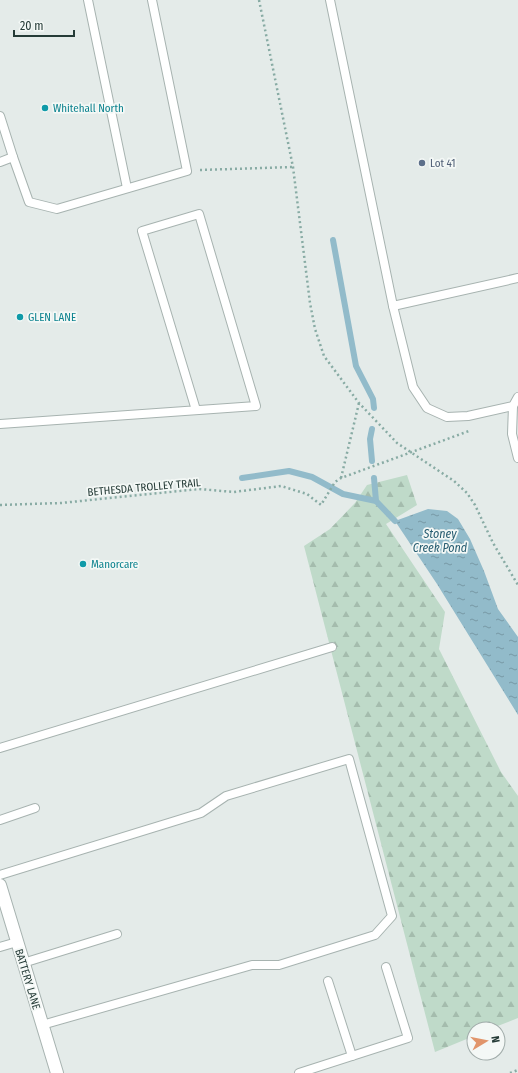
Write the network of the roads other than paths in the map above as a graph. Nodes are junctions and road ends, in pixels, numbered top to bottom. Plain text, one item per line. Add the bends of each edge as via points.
1 (88, 0) edge
2 (152, 0) edge
3 (330, 0) edge
4 (0, 116) edge
5 (13, 157) junction
6 (0, 162) edge
7 (127, 188) junction
8 (518, 278) edge
9 (393, 306) junction
10 (518, 397) edge
11 (513, 406) junction
12 (196, 410) junction
13 (0, 424) edge
14 (518, 458) edge
15 (332, 647) dead end
16 (0, 748) edge
17 (35, 808) dead end
18 (0, 820) edge
19 (0, 875) edge
20 (0, 885) edge
21 (117, 934) dead end
22 (17, 942) junction
23 (0, 947) edge
24 (23, 963) junction
25 (386, 967) dead end
26 (328, 981) dead end
27 (42, 1025) junction
28 (352, 1056) junction
29 (57, 1073) edge
30 (299, 1073) edge

1 - 7 lane
2 - 7 lane via 187,170
3 - 9 lane
4 - 5 lane
5 - 6 lane
5 - 7 lane via 29,202 57,209
8 - 9 lane
9 - 11 lane via 413,387 427,408 447,417 468,416
10 - 11 lane
11 - 14 lane via 512,434
12 - 12 lane via 256,406 199,214 142,231
12 - 13 lane
15 - 16 lane
17 - 18 lane
19 - 27 lane via 201,813 226,796 349,759 392,916 375,935 279,965 252,965
20 - 22 street, BATTERY LANE
21 - 24 lane
22 - 23 lane
22 - 24 street, BATTERY LANE
24 - 27 street, BATTERY LANE
25 - 28 lane via 408,1038
26 - 28 lane
27 - 29 street, BATTERY LANE
28 - 30 lane

